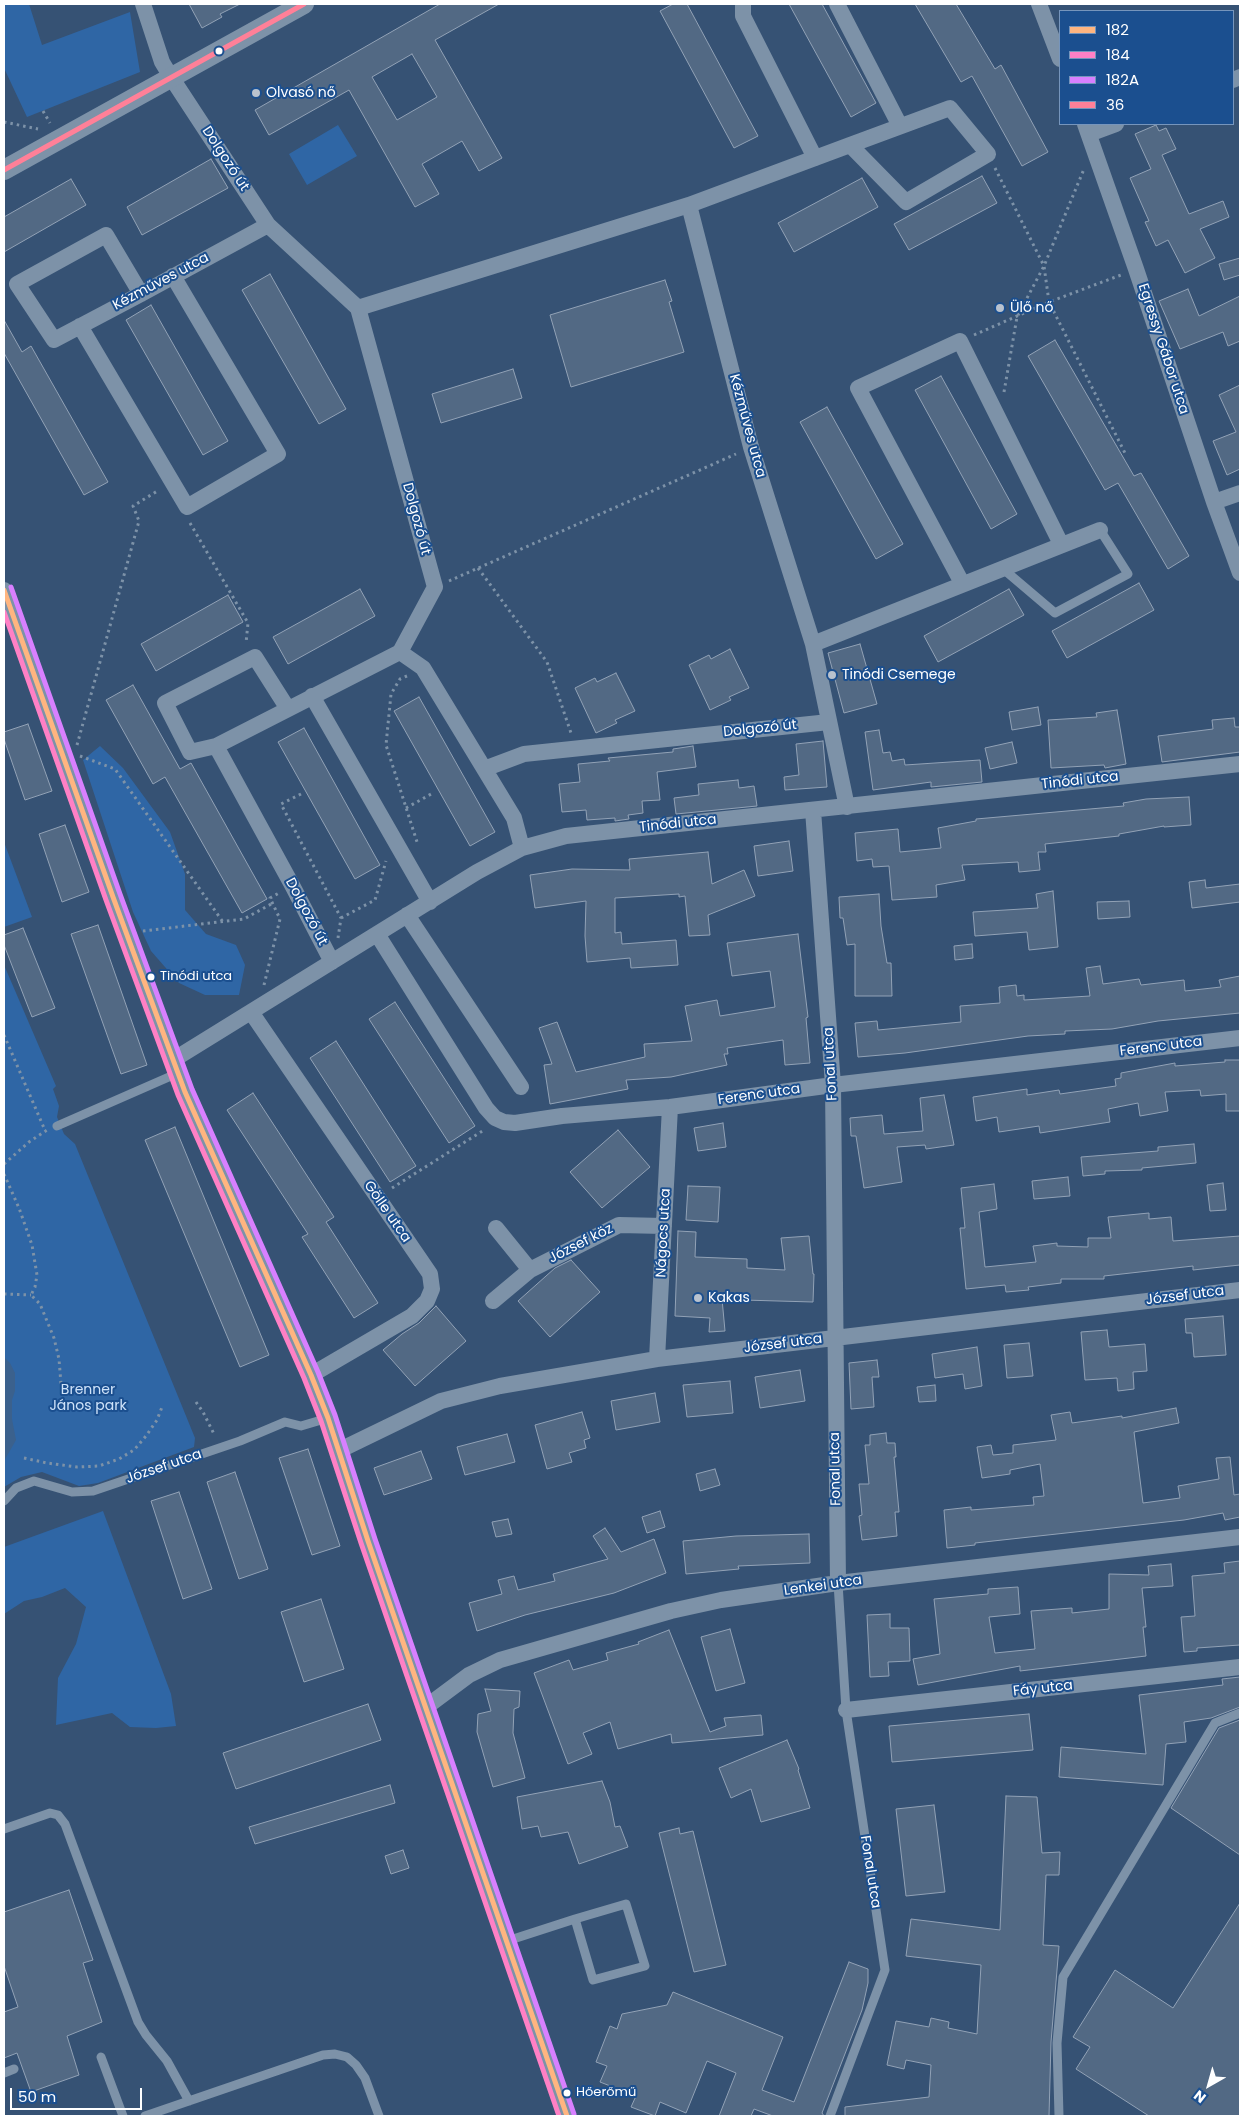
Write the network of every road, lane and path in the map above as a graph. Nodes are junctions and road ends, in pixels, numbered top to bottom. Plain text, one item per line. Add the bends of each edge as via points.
1 (143, 4) edge
2 (304, 4) edge
3 (743, 4) edge
4 (837, 4) edge
5 (1039, 4) edge
6 (1059, 56) edge
7 (171, 77) junction
8 (43, 111) dead end
9 (4, 122) edge
10 (50, 123) dead end
11 (1113, 125) edge
12 (900, 126) junction
13 (38, 129) dead end
14 (1089, 134) edge
15 (850, 145) junction
16 (988, 154) junction
17 (815, 158) junction
18 (4, 170) edge
19 (689, 205) junction
20 (268, 225) junction
21 (1044, 266) junction
22 (1136, 269) junction
23 (173, 276) junction
24 (140, 294) junction
25 (1048, 302) junction
26 (358, 308) junction
27 (1017, 317) junction
28 (80, 326) junction
29 (960, 341) junction
30 (999, 419) junction
31 (751, 447) junction
32 (1126, 455) dead end
33 (173, 482) junction
34 (1240, 493) edge
35 (1214, 502) junction
36 (187, 507) junction
37 (1100, 530) joint
38 (1061, 544) junction
39 (478, 568) junction
40 (1002, 568) junction
41 (1240, 573) edge
42 (962, 583) junction
43 (434, 587) junction
44 (4, 590) edge
45 (813, 644) junction
46 (400, 652) junction
47 (244, 662) junction
48 (423, 668) junction
49 (312, 696) junction
50 (288, 708) junction
51 (829, 722) junction
52 (216, 746) junction
53 (576, 748) junction
54 (1240, 764) edge
55 (484, 769) junction
56 (433, 793) dead end
57 (301, 794) dead end
58 (847, 807) junction
59 (406, 808) junction
60 (812, 810) junction
61 (522, 848) junction
62 (386, 861) dead end
63 (414, 874) junction
64 (292, 885) junction
65 (430, 902) junction
66 (273, 903) junction
67 (407, 915) junction
68 (341, 918) junction
69 (224, 922) junction
70 (136, 932) dead end
71 (377, 934) junction
72 (329, 957) junction
73 (262, 994) dead end
74 (251, 1012) junction
75 (4, 1036) edge
76 (1240, 1038) edge
77 (176, 1066) junction
78 (833, 1085) junction
79 (521, 1087) dead end
80 (670, 1107) junction
81 (499, 1121) junction
82 (57, 1126) joint
83 (45, 1131) junction
84 (4, 1164) edge
85 (4, 1174) edge
86 (376, 1198) junction
87 (664, 1226) junction
88 (496, 1228) dead end
89 (530, 1270) junction
90 (1240, 1290) edge
91 (4, 1294) edge
92 (31, 1295) junction
93 (493, 1301) dead end
94 (834, 1338) junction
95 (657, 1359) junction
96 (311, 1375) junction
97 (61, 1384) dead end
98 (196, 1402) dead end
99 (162, 1407) dead end
100 (328, 1418) junction
101 (217, 1449) junction
102 (340, 1450) junction
103 (24, 1458) dead end
104 (4, 1501) edge
105 (1240, 1537) edge
106 (838, 1584) junction
107 (1240, 1667) edge
108 (426, 1707) junction
109 (846, 1710) junction
110 (1240, 1713) edge
111 (4, 1829) edge
112 (575, 1919) junction
113 (506, 1941) junction
114 (101, 2057) dead end
115 (14, 2069) dead end
116 (4, 2073) edge
117 (189, 2101) junction
118 (122, 2116) edge
119 (145, 2116) edge
120 (380, 2116) edge
121 (567, 2116) edge
122 (830, 2116) edge
123 (1059, 2116) edge

1 - 7 street, Dolgozó út via 162,62
2 - 7 street
3 - 17 street via 743,16
4 - 12 street
5 - 6 street
7 - 18 street
7 - 20 street, Dolgozó út
8 - 10 path
9 - 13 path
11 - 14 street
12 - 15 street
12 - 16 street via 950,108
14 - 21 path
14 - 22 street, Egressy Gábor utca
15 - 16 street via 906,202
15 - 17 street
16 - 21 path
17 - 19 street
19 - 26 street
19 - 31 street, Kézműves utca
20 - 23 street, Kézműves utca
20 - 26 street, Dolgozó út
21 - 25 path
21 - 27 path
22 - 25 path
22 - 35 street, Egressy Gábor utca
23 - 24 street, Kézműves utca
23 - 36 street via 278,454
24 - 28 street, Kézműves utca
24 - 28 street, Kézműves utca via 106,235 17,284 54,340
25 - 27 path
25 - 32 path
26 - 43 street, Dolgozó út
27 - 29 path
27 - 30 path
28 - 33 street
29 - 30 street
29 - 42 street via 858,388
30 - 38 street
31 - 39 path
31 - 45 street, Kézműves utca
33 - 36 street
33 - 69 path via 133,506 139,521 74,754 115,769
34 - 35 street
35 - 41 street, Egressy Gábor utca
36 - 47 path via 185,516 248,623
37 - 38 street
37 - 40 lane via 1128,574 1055,613
38 - 40 street
39 - 43 path
39 - 53 path via 547,662
40 - 42 street
42 - 45 street
43 - 46 street
44 - 77 street
45 - 51 street, Kézműves utca
46 - 48 street
46 - 49 street
47 - 50 street via 255,657
47 - 52 street via 166,703 190,752
48 - 55 street
48 - 59 path via 400,679 391,694 386,745
49 - 50 street
49 - 63 street
50 - 52 street
51 - 53 street, Dolgozó út
51 - 58 street, Kézműves utca
52 - 64 street, Dolgozó út
53 - 55 street, Dolgozó út via 524,754
54 - 58 street, Tinódi utca
55 - 61 street via 514,818
56 - 59 path
57 - 68 path via 281,804
58 - 60 street, Tinódi utca
59 - 63 path via 423,862
60 - 61 street, Tinódi utca via 566,836
60 - 78 street, Fonal utca
61 - 65 street, Tinódi utca
62 - 68 path via 375,900
63 - 65 street
64 - 66 path via 270,898
64 - 72 street, Dolgozó út
65 - 67 street, Tinódi utca
66 - 69 path via 244,919
66 - 73 path via 280,919
67 - 71 street, Tinódi utca
67 - 79 street
68 - 72 path via 337,948
69 - 70 path
71 - 72 street, Tinódi utca
71 - 81 street via 486,1108
72 - 74 street, Tinódi utca
74 - 77 street, Tinódi utca
74 - 86 street, Gölle utca
75 - 83 path
76 - 78 street, Ferenc utca
77 - 82 lane
77 - 96 street
78 - 80 street, Ferenc utca
78 - 94 street, Fonal utca
80 - 81 street, Ferenc utca via 515,1123
80 - 87 street, Nágocs utca
81 - 86 path
82 - 83 path
83 - 84 path
85 - 92 path via 32,1245 37,1274
86 - 96 street, Gölle utca via 430,1274 432,1289 428,1301 412,1316
87 - 89 street, József köz via 619,1224
87 - 95 street, Nágocs utca
88 - 89 street
89 - 93 street, József köz
90 - 94 street, József utca
91 - 92 path
92 - 97 path via 40,1304 54,1338
94 - 95 street, József utca
94 - 106 street, Fonal utca
95 - 102 street, József utca via 500,1386 441,1401
96 - 100 street
98 - 101 path via 212,1428
99 - 103 path via 146,1436 134,1450 119,1459 99,1466 77,1467
100 - 101 lane, József utca via 301,1426 285,1422
100 - 102 street
101 - 104 lane, József utca via 94,1490 72,1492 34,1481 16,1488
102 - 108 street
105 - 106 street, Lenkei utca
106 - 108 street, Lenkei utca via 721,1600 670,1611 500,1660 469,1675
106 - 109 lane, Fonal utca
107 - 109 street, Fáy utca
108 - 113 street
109 - 122 lane, Fonal utca via 885,1970
110 - 123 lane via 1215,1723 1063,1977 1057,2043
111 - 117 lane via 50,1813 58,1815 65,1824 138,2022 167,2061
112 - 112 lane via 626,1904 645,1966 592,1980
112 - 113 lane
113 - 121 street
114 - 118 lane
115 - 116 lane
117 - 119 lane
117 - 120 lane via 323,2055 335,2054 356,2065 365,2078

